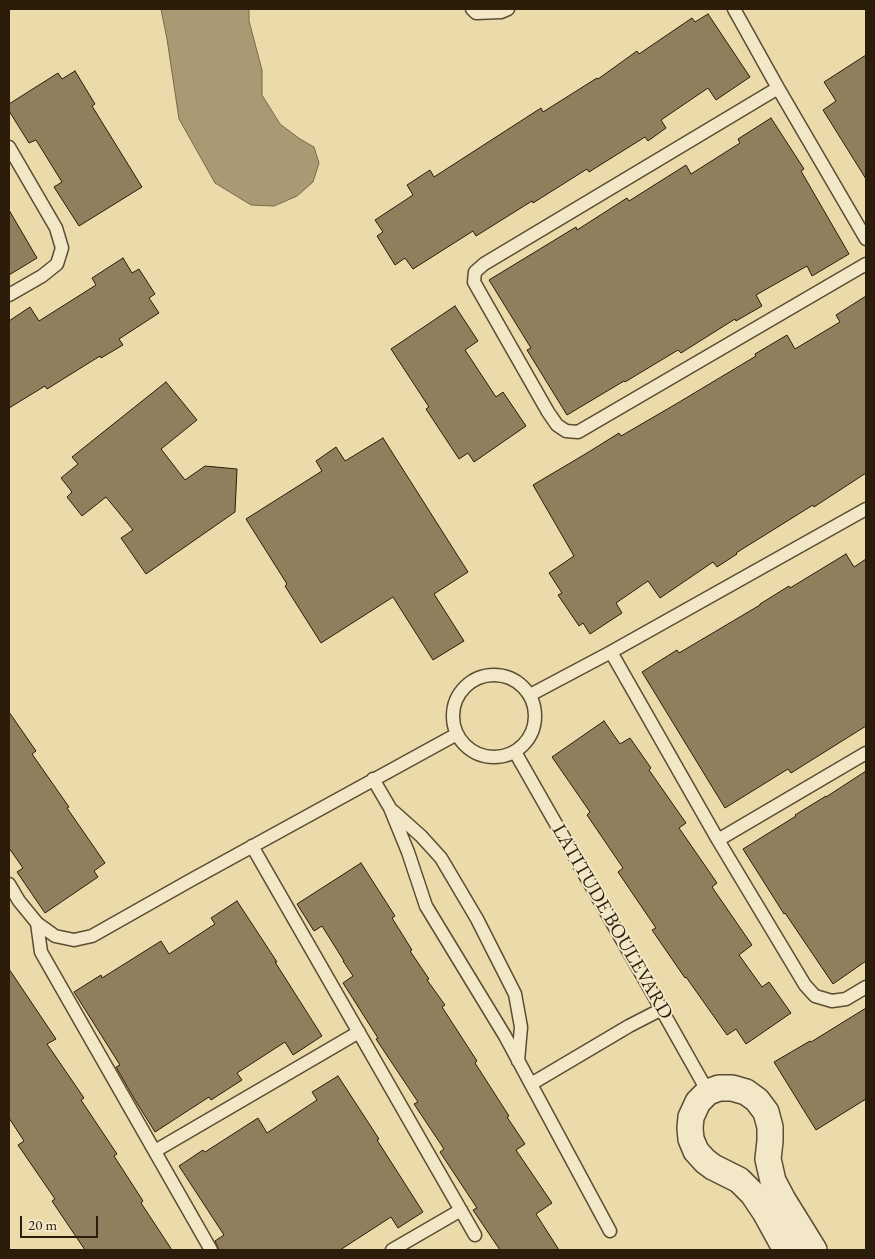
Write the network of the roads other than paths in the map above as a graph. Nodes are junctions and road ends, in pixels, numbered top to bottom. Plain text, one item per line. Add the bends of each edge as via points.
1 (472, 9) edge
2 (508, 9) edge
3 (734, 9) edge
4 (778, 88) junction
5 (9, 147) edge
6 (866, 239) edge
7 (866, 264) edge
8 (9, 295) edge
9 (866, 509) edge
10 (611, 652) junction
11 (530, 695) junction
12 (457, 734) junction
13 (515, 752) junction
14 (866, 754) edge
15 (373, 779) junction
16 (390, 808) junction
17 (718, 840) junction
18 (252, 846) junction
19 (9, 884) edge
20 (37, 923) junction
21 (866, 987) edge
22 (662, 1009) junction
23 (359, 1032) junction
24 (518, 1061) junction
25 (531, 1084) junction
26 (708, 1092) junction
27 (155, 1151) junction
28 (461, 1210) junction
29 (610, 1231) dead end
30 (475, 1235) dead end
31 (211, 1250) edge
32 (392, 1250) edge
33 (786, 1250) edge
34 (814, 1250) edge

1 - 2 lane via 476,12
3 - 4 lane
4 - 6 lane
4 - 7 lane via 484,264 475,272 474,282 557,425 566,431 578,432
5 - 8 lane via 56,228 62,248 57,264
9 - 10 lane
10 - 11 lane
10 - 17 lane
11 - 12 lane via 522,684 510,677 482,676 469,683 454,706
11 - 13 lane via 535,708 532,733
12 - 13 lane via 472,751 482,755 493,757
12 - 15 lane
13 - 22 lane, LATITUDE BOULEVARD
14 - 17 lane
15 - 16 lane
15 - 18 lane
16 - 24 lane via 426,906
16 - 24 lane via 441,858 511,986 521,1027
17 - 21 lane via 805,985 815,996 832,1001 846,999
18 - 20 lane via 92,936 74,940 55,936
18 - 23 lane
19 - 20 lane via 18,901
20 - 27 lane via 41,952
22 - 25 lane
22 - 26 lane, LATITUDE BOULEVARD
23 - 27 lane
23 - 28 lane
24 - 25 lane
25 - 29 lane
26 - 33 street via 698,1102 691,1117 691,1139 696,1151 713,1167 739,1180 753,1194
26 - 34 street via 719,1088 746,1092 766,1112 770,1127 768,1159 773,1180
27 - 31 lane
28 - 30 lane
28 - 32 lane

